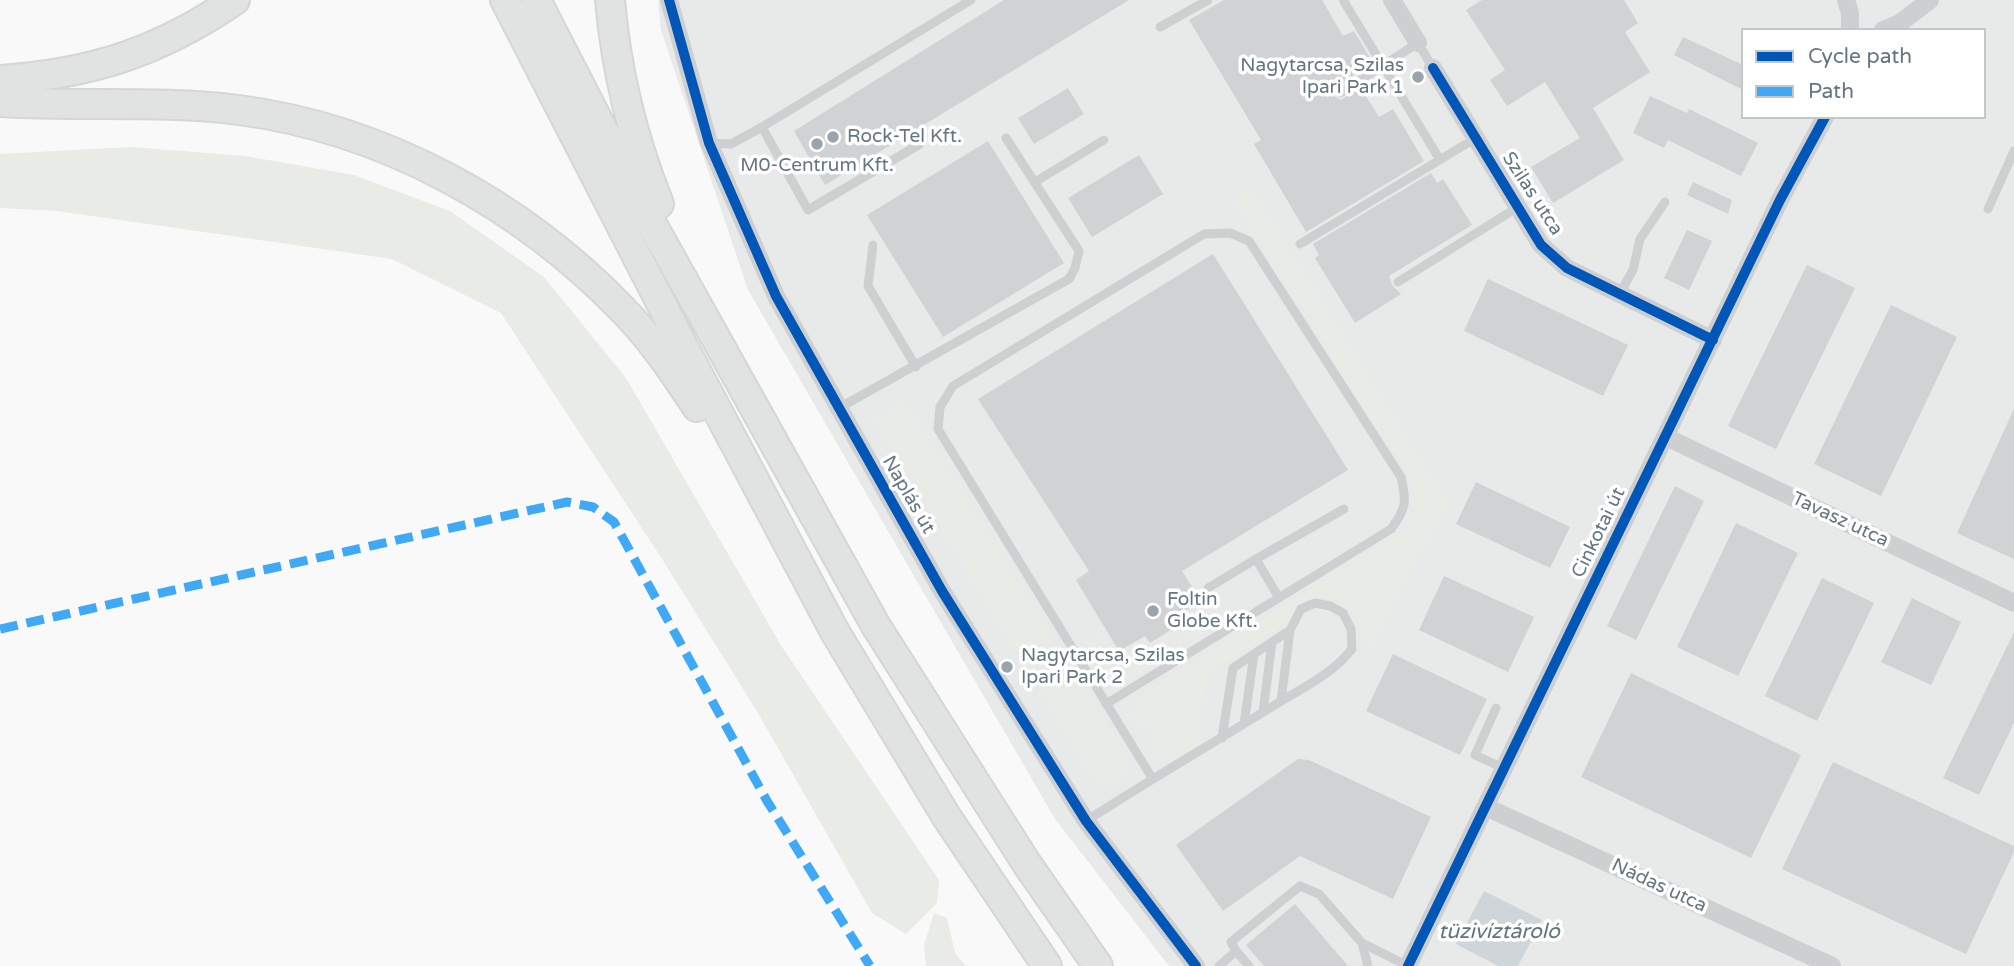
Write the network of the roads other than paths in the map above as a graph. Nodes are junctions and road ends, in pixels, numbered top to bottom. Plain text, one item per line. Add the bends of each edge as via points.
1 (235, 0) edge
2 (505, 0) edge
3 (536, 0) edge
4 (610, 0) edge
5 (669, 0) edge
6 (971, 0) edge
7 (1208, 0) edge
8 (1343, 0) edge
9 (1392, 0) edge
10 (1846, 0) edge
11 (1930, 0) edge
12 (1160, 27) dead end
13 (1850, 28) edge
14 (1888, 28) edge
15 (1418, 43) junction
16 (1383, 66) junction
17 (1433, 68) joint
18 (0, 80) edge
19 (1340, 93) dead end
20 (0, 102) edge
21 (1824, 119) edge
22 (762, 127) junction
23 (1006, 138) dead end
24 (1476, 138) junction
25 (1104, 140) dead end
26 (709, 144) junction
27 (920, 144) dead end
28 (2014, 150) edge
29 (1440, 160) junction
30 (1035, 182) junction
31 (1665, 202) dead end
32 (1518, 207) junction
33 (1988, 209) dead end
34 (1300, 244) dead end
35 (873, 245) dead end
36 (1398, 282) dead end
37 (688, 286) junction
38 (1620, 293) junction
39 (1713, 340) junction
40 (916, 367) junction
41 (839, 408) junction
42 (1666, 437) junction
43 (746, 466) junction
44 (1344, 509) dead end
45 (1256, 559) junction
46 (1208, 588) dead end
47 (1279, 598) junction
48 (2014, 603) edge
49 (1290, 630) junction
50 (1272, 642) junction
51 (1254, 654) junction
52 (1281, 701) junction
53 (1106, 704) junction
54 (1496, 708) dead end
55 (1263, 712) junction
56 (1244, 724) junction
57 (1222, 737) junction
58 (1503, 768) junction
59 (1152, 778) junction
60 (1486, 807) junction
61 (1086, 821) junction
62 (1362, 943) junction
63 (1236, 951) junction
64 (1047, 966) edge
65 (1098, 966) edge
66 (1196, 966) edge
67 (1219, 966) edge
68 (1249, 966) edge
69 (1368, 966) edge
70 (1408, 966) edge
71 (1832, 966) edge

1 - 18 highway via 169,41 130,56 57,75
2 - 43 highway
3 - 37 highway
4 - 37 highway via 626,106
5 - 26 street, Naplás út
6 - 22 lane
7 - 12 lane
8 - 16 lane
9 - 15 street, Szilas utca
10 - 13 street
11 - 14 street
15 - 16 lane
15 - 17 lane, Szilas utca
16 - 19 lane
16 - 29 lane
17 - 24 street, Szilas utca
20 - 43 highway via 240,111 352,138 440,174 487,200 583,271 625,311 712,430
21 - 39 street, Cinkotai út
22 - 26 lane via 731,144
22 - 27 lane via 808,210
23 - 30 lane
24 - 29 lane
24 - 32 street, Szilas utca
25 - 30 lane
26 - 41 street, Naplás út via 776,296
28 - 33 lane
29 - 34 lane
30 - 40 lane via 1079,251 1069,279
31 - 38 lane via 1640,239 1633,270
32 - 36 lane
32 - 38 street, Szilas utca via 1541,245 1567,268
35 - 40 lane via 868,286
37 - 65 highway via 876,626 1020,853
38 - 39 street, Szilas utca
39 - 42 street, Cinkotai út
40 - 41 lane
41 - 61 street, Naplás út via 942,591
42 - 48 street, Tavasz utca
42 - 58 street, Cinkotai út
43 - 64 highway via 849,655 947,816
44 - 45 lane
45 - 46 lane
45 - 47 lane
47 - 53 lane
47 - 53 lane via 1391,530 1404,512 1405,495 1401,477 1249,241 1230,233 1204,234 953,386 940,407 938,429
49 - 50 lane
49 - 52 lane
49 - 52 lane via 1301,609 1315,603 1330,606 1343,612 1351,629 1352,649 1340,664
50 - 51 lane
50 - 55 lane
51 - 56 lane
51 - 57 lane via 1233,668
52 - 55 lane
53 - 59 lane
54 - 58 lane via 1475,755
55 - 56 lane
56 - 57 lane
57 - 59 lane
58 - 60 street, Cinkotai út
59 - 61 lane
60 - 70 street, Cinkotai út
60 - 71 street, Nádas utca
61 - 66 street, Naplás út
62 - 63 lane via 1319,894 1300,886 1231,942
62 - 69 lane
62 - 70 lane
63 - 67 lane
63 - 68 lane

